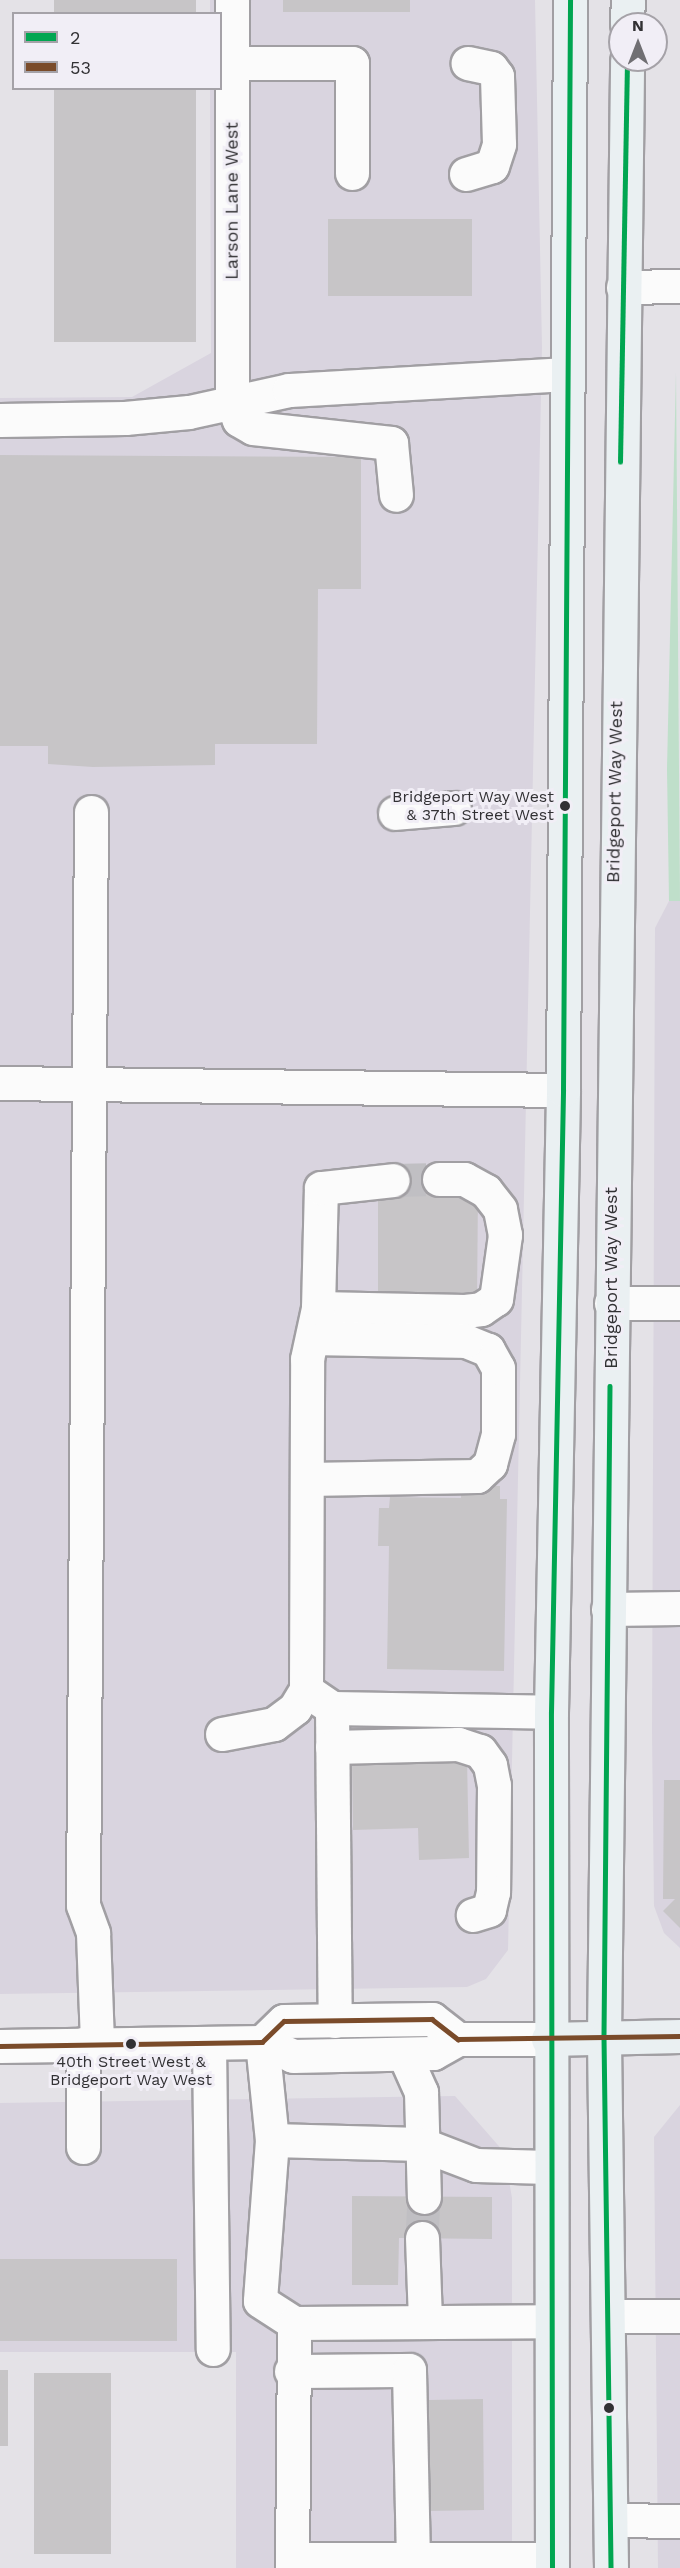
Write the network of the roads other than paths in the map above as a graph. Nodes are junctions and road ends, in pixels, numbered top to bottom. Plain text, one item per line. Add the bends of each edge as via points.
1 (232, 0) edge
2 (570, 0) edge
3 (232, 63) junction
4 (468, 63) dead end
5 (627, 72) edge
6 (352, 173) dead end
7 (466, 174) dead end
8 (680, 286) edge
9 (623, 287) junction
10 (568, 374) junction
11 (232, 402) junction
12 (0, 420) edge
13 (396, 495) dead end
14 (454, 808) dead end
15 (91, 812) dead end
16 (395, 813) dead end
17 (0, 1083) edge
18 (91, 1084) junction
19 (563, 1090) junction
20 (439, 1179) tunnel mouth
21 (393, 1180) tunnel mouth
22 (680, 1303) edge
23 (611, 1304) junction
24 (316, 1323) junction
25 (307, 1479) junction
26 (680, 1608) edge
27 (608, 1609) junction
28 (319, 1699) junction
29 (551, 1712) junction
30 (222, 1734) dead end
31 (333, 1747) junction
32 (473, 1914) dead end
33 (335, 2021) junction
34 (680, 2036) edge
35 (604, 2037) junction
36 (458, 2039) junction
37 (549, 2039) junction
38 (262, 2042) junction
39 (209, 2043) junction
40 (90, 2044) junction
41 (0, 2046) edge
42 (404, 2054) junction
43 (272, 2140) junction
44 (421, 2144) junction
45 (83, 2147) dead end
46 (549, 2167) junction
47 (424, 2197) tunnel mouth
48 (422, 2238) tunnel mouth
49 (608, 2316) junction
50 (680, 2316) edge
51 (425, 2321) junction
52 (550, 2321) junction
53 (294, 2323) junction
54 (213, 2349) dead end
55 (291, 2371) junction
56 (611, 2520) junction
57 (680, 2521) edge
58 (413, 2559) junction
59 (292, 2563) edge
60 (552, 2563) edge
61 (611, 2568) edge

1 - 3 street, Larson Lane West
2 - 10 main road
3 - 6 street via 352,63
3 - 11 street, Larson Lane West
4 - 7 street via 491,68 497,76 499,144 492,166
5 - 9 main road, Bridgeport Way West
8 - 9 street
9 - 23 main road, Bridgeport Way West
10 - 11 street via 289,390
10 - 19 main road
11 - 12 street via 125,418
11 - 13 street via 239,420 253,428 391,443
14 - 16 street
15 - 18 street
17 - 18 street
18 - 19 street
18 - 40 street via 83,1905 93,1933
19 - 29 main road
20 - 24 street via 464,1179 486,1191 500,1209 505,1235 496,1299 465,1311
21 - 24 street via 321,1188
22 - 23 street
23 - 27 main road, Bridgeport Way West
24 - 25 street via 307,1359
24 - 25 street via 466,1341 488,1350 498,1368 498,1434 490,1464 477,1476
25 - 28 street
26 - 27 street
27 - 35 main road, Bridgeport Way West
28 - 29 street
28 - 30 street via 295,1708 274,1724
28 - 31 street
29 - 37 main road
31 - 32 street via 458,1744 480,1751 494,1785 493,1892 489,1910
31 - 33 street
33 - 36 street via 432,2019
33 - 38 street via 284,2021
34 - 35 main road
35 - 37 main road
35 - 49 main road, Bridgeport Way West
36 - 37 street
36 - 42 street via 433,2053
37 - 46 main road
38 - 39 street
38 - 42 street via 293,2056
38 - 43 street
39 - 40 street
39 - 54 street
40 - 41 street
40 - 45 street
42 - 44 street via 421,2092
43 - 44 street
43 - 53 street via 260,2301
44 - 46 street via 476,2165
44 - 47 street
46 - 52 main road
48 - 51 street
49 - 50 street
49 - 56 main road, Bridgeport Way West
51 - 52 street
51 - 53 street
52 - 60 main road
53 - 55 street
55 - 58 street via 409,2370
55 - 59 street
56 - 57 street
56 - 61 main road, Bridgeport Way West
58 - 59 street
58 - 60 street

